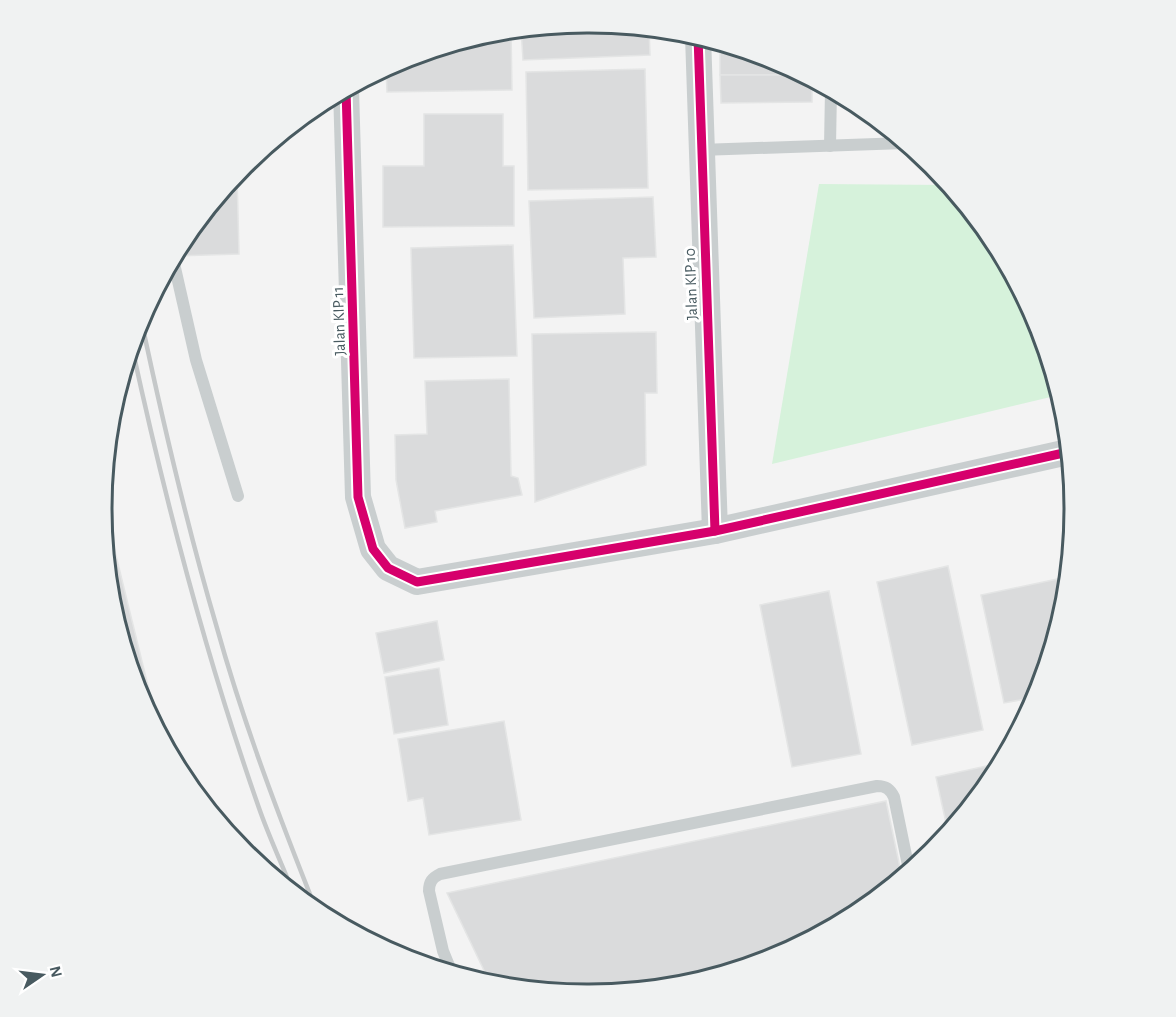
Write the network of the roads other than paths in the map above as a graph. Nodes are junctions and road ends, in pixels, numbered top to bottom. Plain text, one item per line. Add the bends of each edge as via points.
1 (698, 46) edge
2 (346, 99) edge
3 (831, 100) edge
4 (893, 143) edge
5 (830, 146) junction
6 (700, 150) junction
7 (176, 271) edge
8 (1060, 454) edge
9 (238, 496) dead end
10 (715, 531) junction
11 (907, 861) edge
12 (448, 963) edge

1 - 6 street, Jalan KIP 10
2 - 10 street, Jalan KIP 11 via 358,497 373,549 388,568 417,582
3 - 5 lane
4 - 5 lane
5 - 6 lane
6 - 10 street, Jalan KIP 10
7 - 9 lane via 196,360
8 - 10 street
11 - 12 lane via 894,797 884,786 877,786 440,874 429,884 429,891

